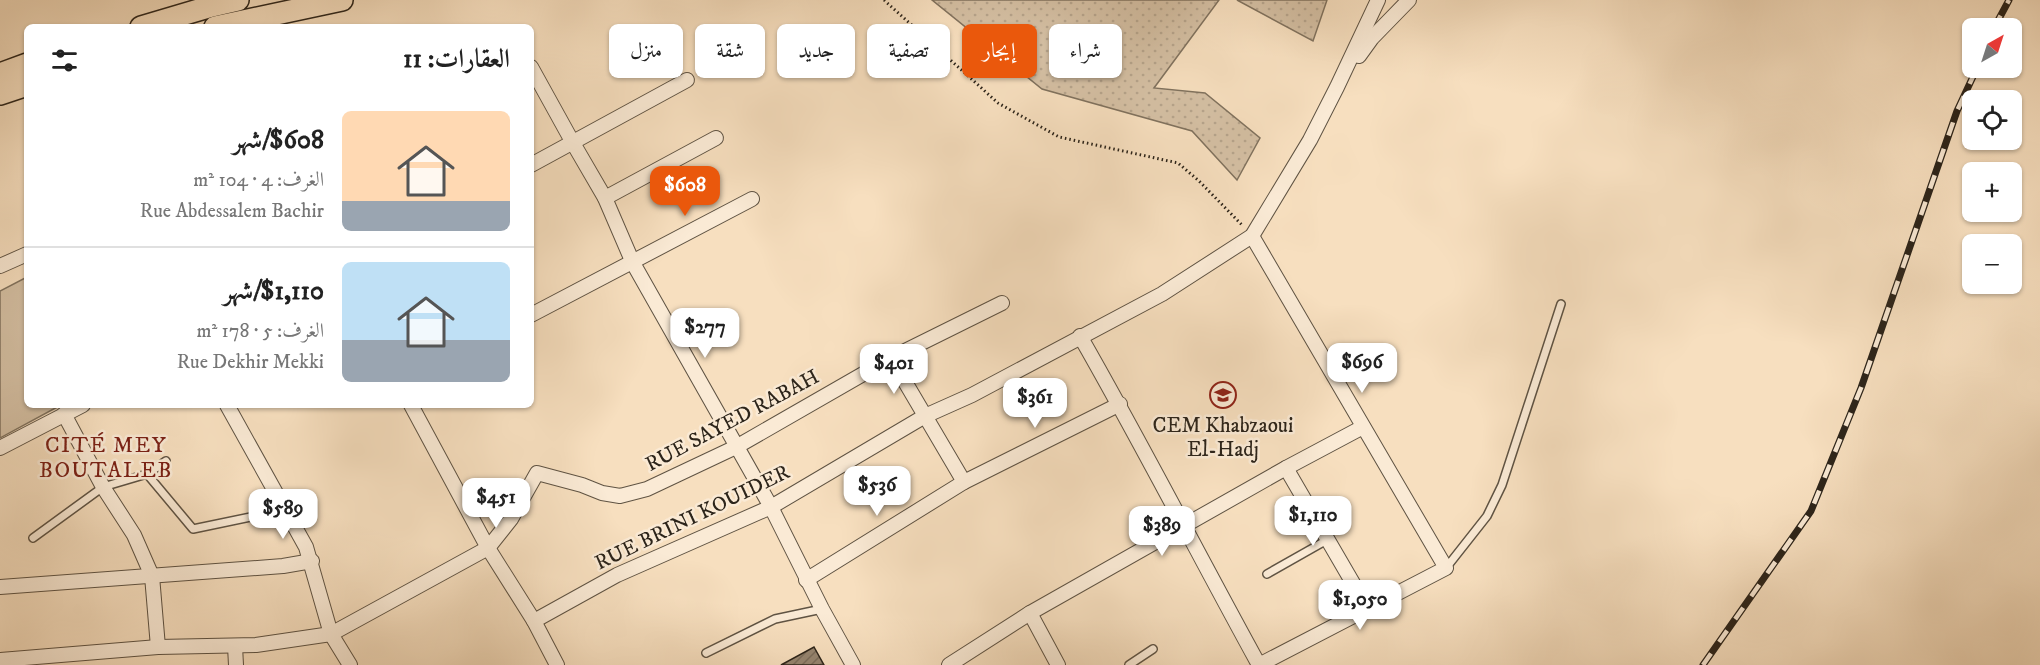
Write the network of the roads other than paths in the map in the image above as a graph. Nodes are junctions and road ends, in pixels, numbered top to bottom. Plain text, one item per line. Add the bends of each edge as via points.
1 (238, 0) edge
2 (342, 0) edge
3 (1378, 0) edge
4 (1409, 0) edge
5 (151, 24) edge
6 (229, 24) edge
7 (24, 65) edge
8 (534, 72) edge
9 (0, 74) edge
10 (687, 80) dead end
11 (24, 86) edge
12 (1337, 87) junction
13 (0, 94) edge
14 (717, 138) dead end
15 (573, 143) junction
16 (534, 163) edge
17 (605, 198) junction
18 (752, 199) dead end
19 (1252, 236) junction
20 (24, 255) edge
21 (633, 263) junction
22 (0, 266) edge
23 (1002, 303) dead end
24 (1561, 304) dead end
25 (534, 313) edge
26 (1080, 336) junction
27 (891, 358) junction
28 (1119, 404) junction
29 (77, 408) edge
30 (229, 408) edge
31 (413, 408) edge
32 (64, 414) junction
33 (925, 416) junction
34 (1363, 427) junction
35 (736, 447) junction
36 (0, 448) edge
37 (166, 461) dead end
38 (1286, 468) junction
39 (147, 474) junction
40 (963, 482) junction
41 (103, 487) junction
42 (771, 507) junction
43 (284, 510) junction
44 (1184, 528) junction
45 (33, 538) dead end
46 (1327, 540) junction
47 (488, 548) junction
48 (312, 561) junction
49 (1446, 568) junction
50 (1267, 574) dead end
51 (152, 576) junction
52 (806, 580) junction
53 (0, 587) edge
54 (822, 609) junction
55 (1368, 609) junction
56 (1030, 613) junction
57 (534, 621) junction
58 (331, 634) junction
59 (235, 646) junction
60 (158, 647) junction
61 (1153, 649) dead end
62 (706, 653) dead end
63 (0, 660) edge
64 (236, 665) edge
65 (350, 665) edge
66 (557, 665) edge
67 (853, 665) edge
68 (948, 665) edge
69 (1058, 665) edge
70 (1129, 665) edge
71 (1259, 665) edge

1 - 5 main road
2 - 6 main road
3 - 12 street
4 - 12 street via 1372,38
7 - 9 main road
8 - 15 street
10 - 15 street
11 - 13 main road
12 - 19 street, RUE BRINI KOUIDER
14 - 17 street
15 - 16 street
15 - 17 street
17 - 21 street
18 - 21 street
19 - 26 street, RUE BRINI KOUIDER via 1161,294
19 - 34 street
20 - 22 street
21 - 25 street
21 - 35 street
23 - 27 street, RUE SAYED RABAH
24 - 49 lane via 1502,485 1487,516
26 - 28 street
26 - 33 street, RUE BRINI KOUIDER
27 - 33 street
27 - 35 street, RUE SAYED RABAH
28 - 40 street
28 - 44 street
29 - 32 street
30 - 43 street
31 - 47 street
32 - 36 street
32 - 41 street
33 - 40 street
33 - 42 street, RUE BRINI KOUIDER
34 - 38 street
34 - 49 street
35 - 42 street
35 - 47 street, RUE SAYED RABAH via 647,489 620,496 537,473 511,519
37 - 39 lane
38 - 44 street
38 - 46 street
39 - 41 lane
39 - 43 lane via 193,529
40 - 52 street
41 - 45 lane
41 - 51 street via 134,535
42 - 52 street
42 - 57 street, RUE BRINI KOUIDER via 617,575
43 - 48 street
44 - 56 street
44 - 71 street
46 - 50 lane
46 - 55 street
47 - 57 street
47 - 58 street
48 - 51 street
48 - 58 street
49 - 55 street
51 - 53 street
51 - 60 street
52 - 54 street
54 - 62 lane via 775,619
54 - 67 street
55 - 71 street
56 - 68 street
56 - 69 street
57 - 66 street
58 - 59 street
58 - 65 street
59 - 60 street
59 - 64 street
60 - 63 street
61 - 70 lane

